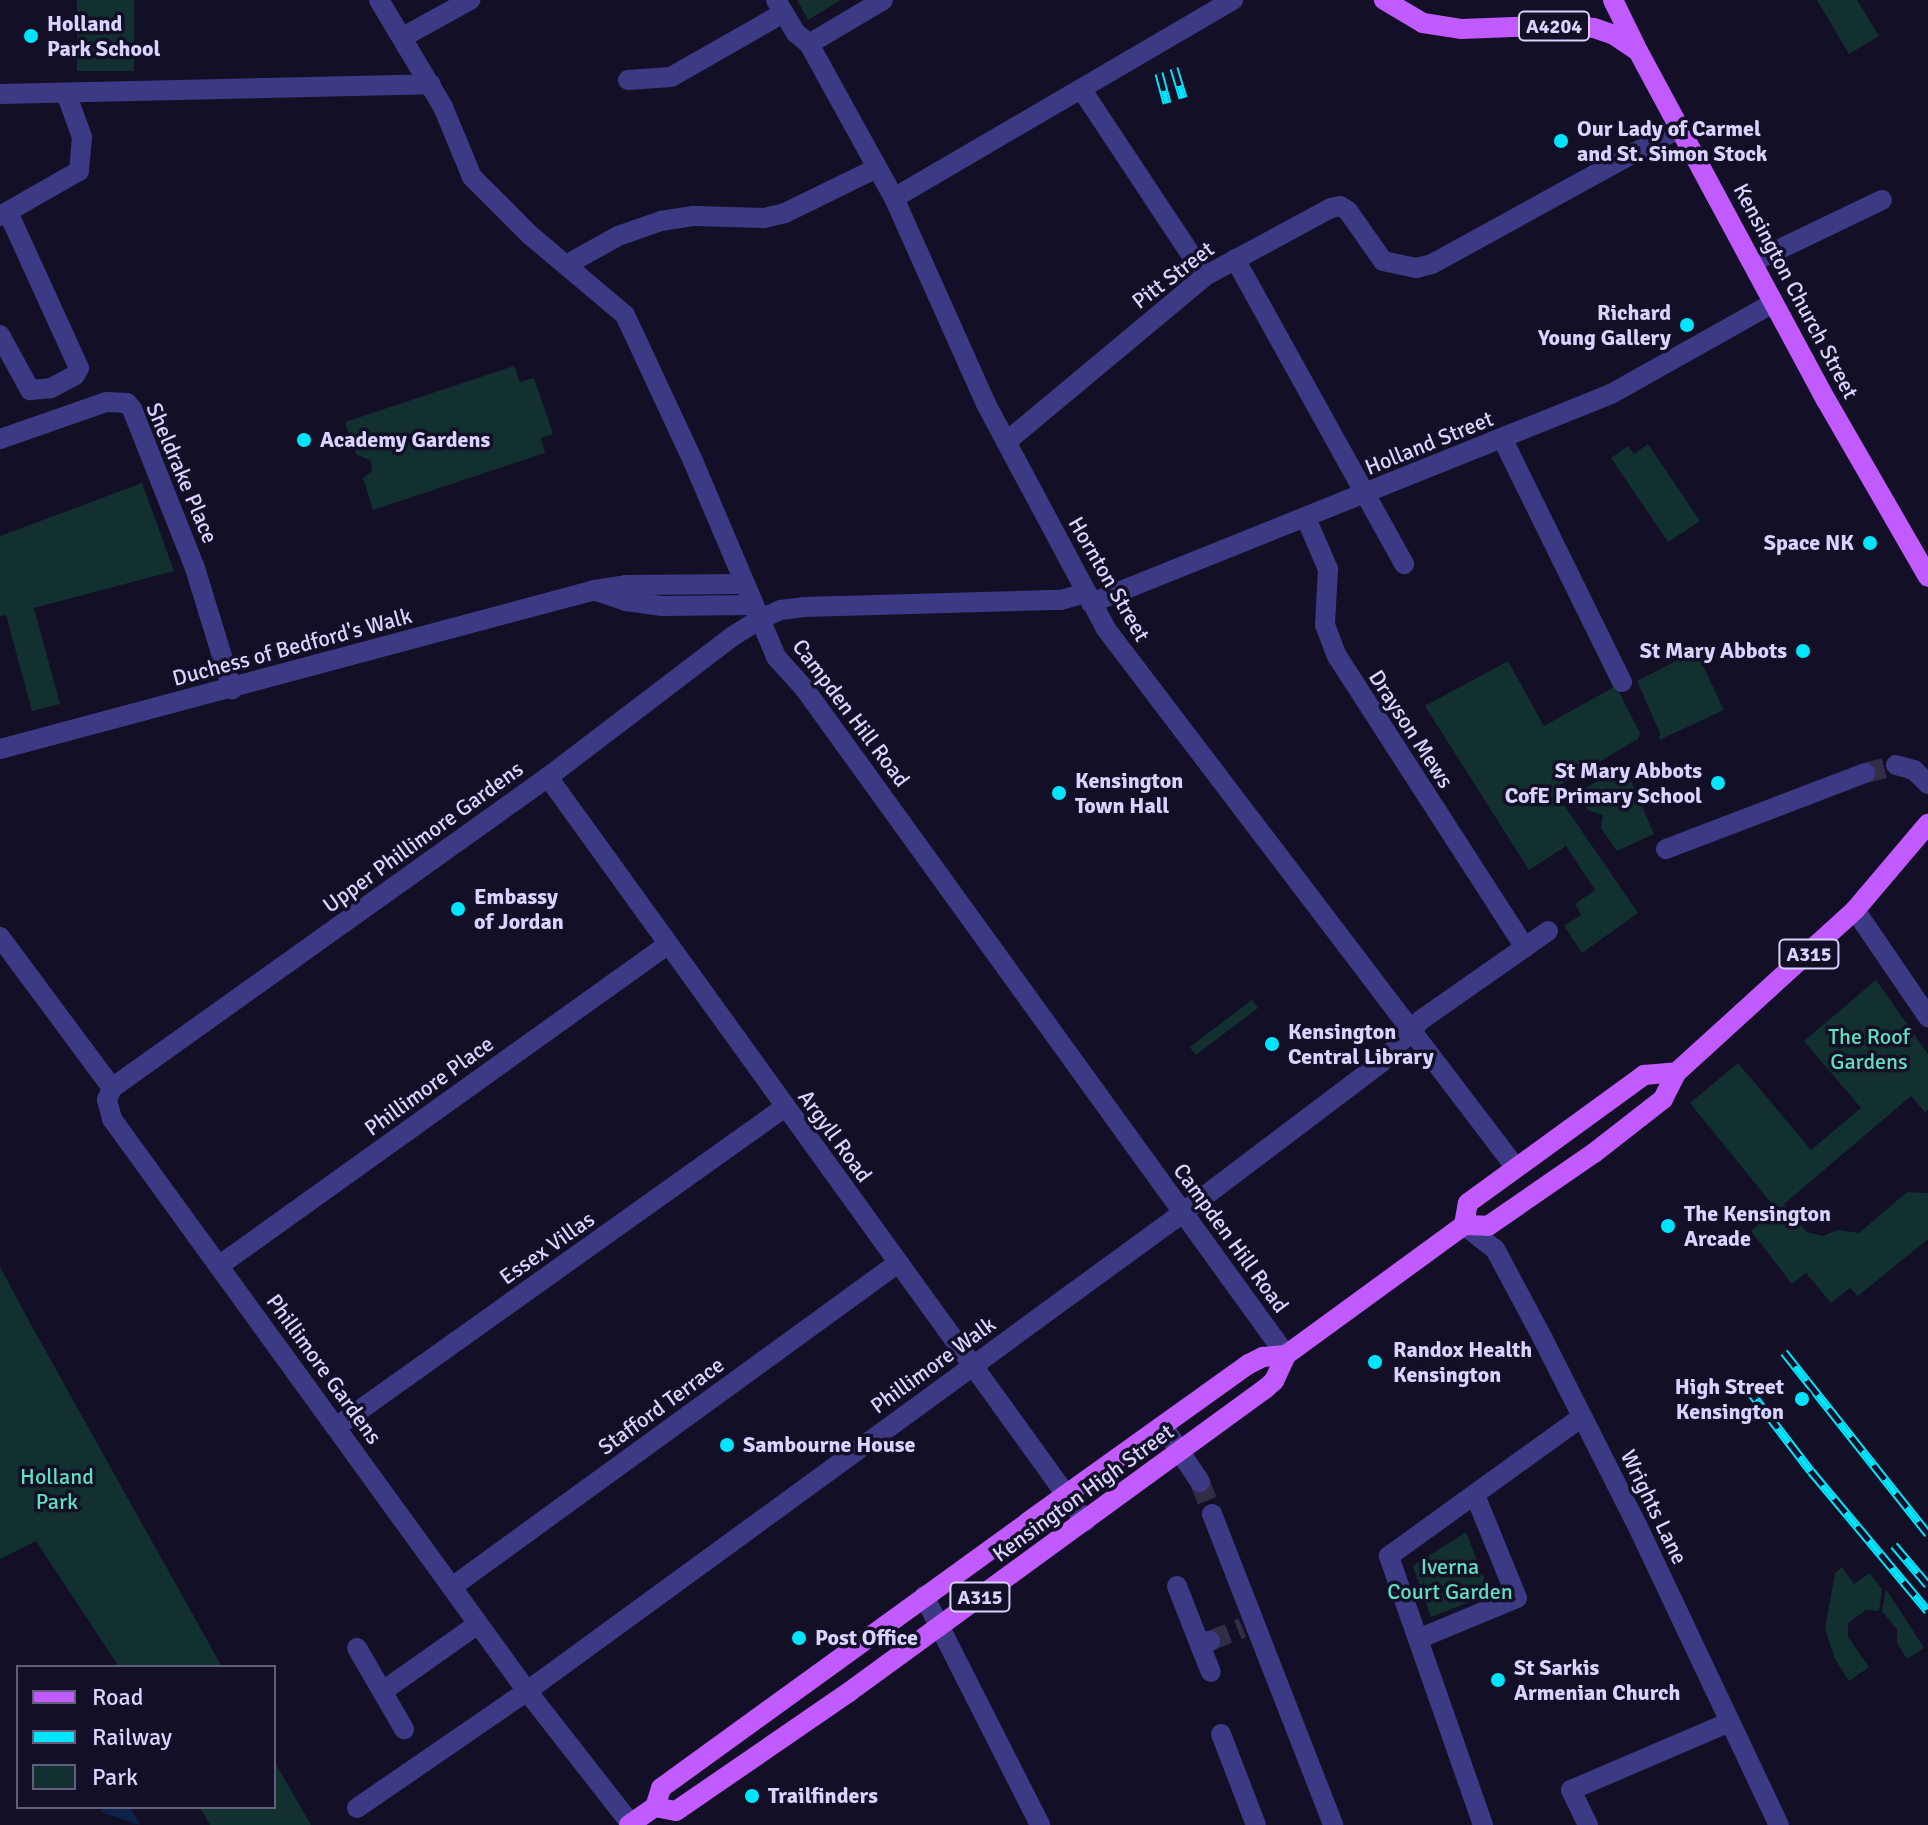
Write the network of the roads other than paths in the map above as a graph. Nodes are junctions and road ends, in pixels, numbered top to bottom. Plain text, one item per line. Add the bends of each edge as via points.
1 (379, 0) edge
2 (470, 0) edge
3 (883, 0) edge
4 (1233, 0) edge
5 (1384, 0) edge
6 (1613, 0) edge
7 (780, 7) edge
8 (403, 37) junction
9 (809, 44) junction
10 (1638, 51) junction
11 (628, 80) dead end
12 (431, 84) junction
13 (1082, 90) junction
14 (66, 93) junction
15 (0, 94) edge
16 (1681, 127) junction
17 (877, 168) junction
18 (894, 198) junction
19 (1882, 200) dead end
20 (4, 214) edge
21 (1235, 259) junction
22 (1753, 262) junction
23 (568, 264) junction
24 (1205, 276) junction
25 (1773, 303) junction
26 (0, 335) edge
27 (1502, 438) junction
28 (0, 439) edge
29 (1006, 442) junction
30 (1367, 494) junction
31 (1306, 518) junction
32 (1404, 564) dead end
33 (1928, 577) edge
34 (744, 584) junction
35 (595, 590) junction
36 (1088, 598) junction
37 (756, 612) junction
38 (1622, 682) dead end
39 (232, 689) junction
40 (0, 749) edge
41 (1896, 765) dead end
42 (1865, 773) tunnel mouth
43 (548, 777) junction
44 (1928, 784) edge
45 (1928, 824) edge
46 (1666, 849) dead end
47 (1855, 910) junction
48 (1548, 931) dead end
49 (0, 937) edge
50 (667, 945) junction
51 (1525, 948) junction
52 (1928, 1017) edge
53 (1410, 1033) junction
54 (1677, 1072) junction
55 (112, 1088) junction
56 (785, 1107) junction
57 (1516, 1168) junction
58 (1183, 1212) junction
59 (1464, 1225) junction
60 (898, 1263) junction
61 (220, 1265) junction
62 (1286, 1355) junction
63 (972, 1366) junction
64 (1582, 1417) junction
65 (1163, 1426) junction
66 (336, 1427) junction
67 (1181, 1451) junction
68 (1200, 1482) tunnel mouth
69 (1066, 1495) junction
70 (1475, 1495) junction
71 (1212, 1514) tunnel mouth
72 (1085, 1521) junction
73 (1177, 1586) dead end
74 (452, 1587) junction
75 (924, 1596) junction
76 (478, 1624) junction
77 (939, 1627) junction
78 (1418, 1639) junction
79 (357, 1648) dead end
80 (1211, 1672) dead end
81 (383, 1691) junction
82 (527, 1691) junction
83 (1730, 1722) junction
84 (404, 1729) dead end
85 (1221, 1734) dead end
86 (655, 1807) junction
87 (357, 1808) dead end
88 (630, 1824) edge
89 (668, 1825) edge
90 (1040, 1825) edge
91 (1256, 1825) edge
92 (1333, 1825) edge
93 (1483, 1825) edge
94 (1588, 1825) edge
95 (1779, 1825) edge

1 - 8 street, Campden Hill Road
2 - 8 street
3 - 9 street
4 - 13 street
5 - 10 main road, A4204 via 1423,23 1461,29 1594,28
6 - 10 main road, Kensington Church Street
7 - 9 street, Hornton Street
7 - 11 street via 671,77
8 - 12 street, Campden Hill Road
9 - 17 street, Hornton Street
10 - 16 main road, Kensington Church Street
12 - 14 street
12 - 23 street, Campden Hill Road via 472,177 530,235
13 - 18 street
13 - 24 street
14 - 15 street
14 - 20 street via 82,137 79,171
16 - 21 street, Pitt Street via 1432,264 1416,268 1383,261 1340,206
16 - 22 main road, Kensington Church Street
17 - 18 street, Hornton Street
17 - 23 street via 785,213 661,221 618,236
18 - 29 street, Hornton Street
19 - 22 street
20 - 26 street via 79,368 51,388 30,390
21 - 24 street, Pitt Street
21 - 30 street
22 - 25 main road, Kensington Church Street
23 - 34 street, Campden Hill Road via 625,315
24 - 29 street, Pitt Street
25 - 27 street, Holland Street via 1611,394
25 - 33 main road, Kensington Church Street
27 - 30 street, Holland Street
27 - 38 street
28 - 39 street, Sheldrake Place via 106,402 127,403 195,568
29 - 36 street, Hornton Street
30 - 31 street, Holland Street
30 - 32 street
31 - 36 street, Holland Street
31 - 51 street, Drayson Mews via 1328,569 1325,625 1337,656
34 - 35 street, Duchess of Bedford's Walk
34 - 37 street, Campden Hill Road
35 - 37 street via 661,606
35 - 39 street, Duchess of Bedford's Walk
36 - 37 street, Holland Street
36 - 53 street, Hornton Street via 1182,733
37 - 43 street, Upper Phillimore Gardens via 733,636
37 - 58 street, Campden Hill Road via 776,657 804,688
39 - 40 street, Duchess of Bedford's Walk
41 - 44 street via 1914,770
42 - 46 street
43 - 50 street, Argyll Road
43 - 55 street, Upper Phillimore Gardens
45 - 47 main road, Kensington High Street / A315
47 - 52 street
47 - 54 main road, Kensington High Street / A315
48 - 51 street, Phillimore Walk
49 - 55 street, Phillimore Gardens
50 - 56 street, Argyll Road
50 - 61 street, Phillimore Place
51 - 53 street, Phillimore Walk
53 - 57 street, Hornton Street
53 - 58 street, Phillimore Walk via 1382,1062
54 - 57 main road, Kensington High Street / A315 via 1644,1075
54 - 59 main road, Kensington High Street / A315 via 1663,1099 1594,1153 1488,1226
55 - 61 street, Phillimore Gardens via 107,1100 112,1119
56 - 60 street, Argyll Road
56 - 66 street, Essex Villas
57 - 59 main road, Kensington High Street / A315 via 1468,1203
58 - 62 street, Campden Hill Road
58 - 63 street, Phillimore Walk
59 - 62 main road, Kensington High Street / A315
59 - 64 street, Wrights Lane via 1495,1249
60 - 63 street, Argyll Road
60 - 74 street, Stafford Terrace
61 - 66 street, Phillimore Gardens
62 - 65 main road, Kensington High Street / A315 via 1249,1364
62 - 67 main road, Kensington High Street / A315 via 1274,1381
63 - 69 street, Argyll Road
63 - 82 street, Phillimore Walk
64 - 70 street
64 - 83 street, Wrights Lane
65 - 67 street
65 - 69 main road, Kensington High Street / A315
66 - 74 street, Phillimore Gardens
67 - 68 street
67 - 72 main road, Kensington High Street / A315
69 - 72 street, Argyll Road
69 - 75 main road, Kensington High Street / A315
70 - 78 street via 1389,1556
70 - 78 street via 1517,1598
71 - 92 street via 1249,1626
72 - 77 main road, Kensington High Street / A315
73 - 80 street via 1205,1643
74 - 76 street, Phillimore Gardens
75 - 77 street
75 - 86 main road, Kensington High Street / A315 via 661,1788
76 - 81 street
76 - 82 street, Phillimore Gardens
77 - 86 main road, Kensington High Street / A315 via 676,1811
77 - 90 street
78 - 93 street
79 - 81 street
81 - 84 street
82 - 87 street, Phillimore Walk
82 - 88 street, Phillimore Gardens
83 - 94 street via 1571,1790
83 - 95 street, Wrights Lane
85 - 91 street
86 - 88 main road, Kensington High Street / A315
86 - 89 street

